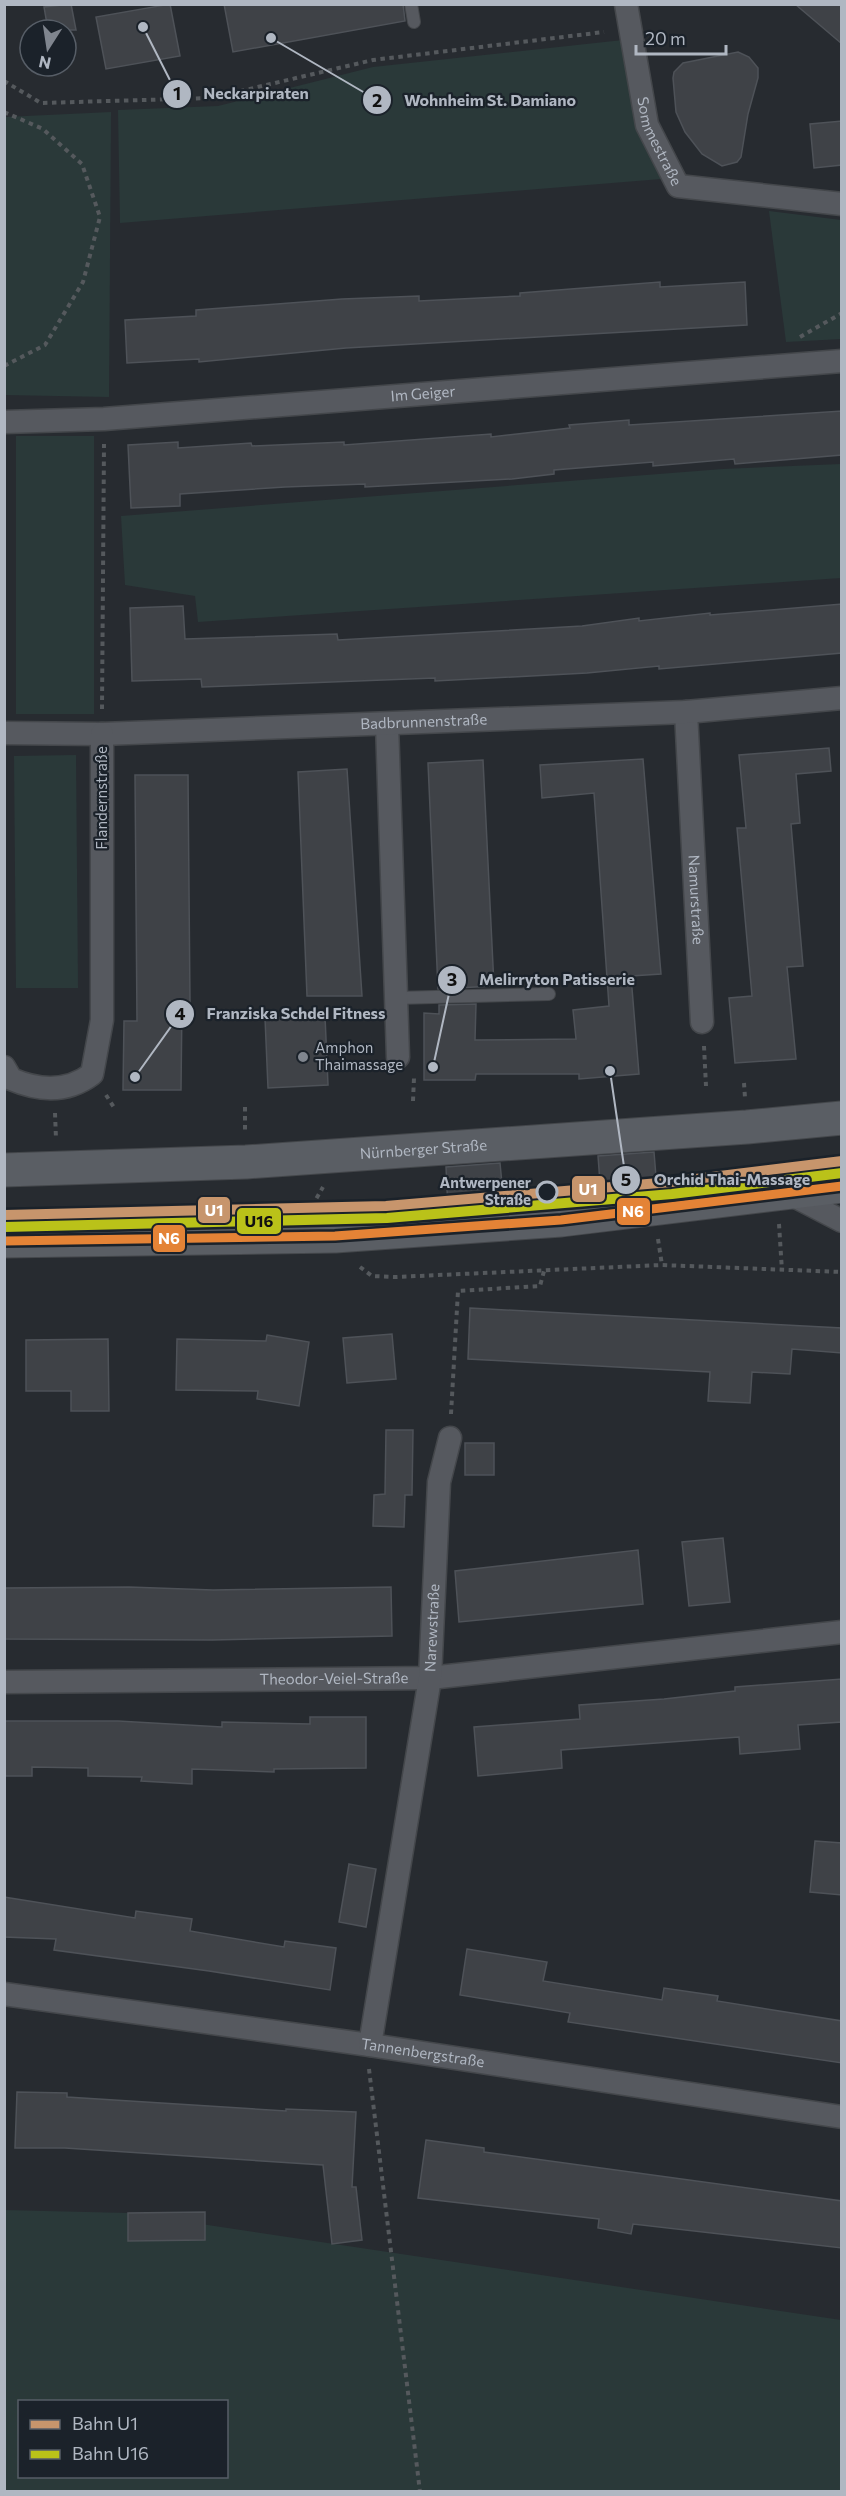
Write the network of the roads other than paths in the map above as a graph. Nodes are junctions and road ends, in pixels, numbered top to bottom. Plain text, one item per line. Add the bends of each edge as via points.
1 (411, 4) edge
2 (626, 4) edge
3 (414, 22) dead end
4 (842, 204) edge
5 (842, 361) edge
6 (4, 422) edge
7 (842, 698) edge
8 (686, 712) junction
9 (387, 724) junction
10 (4, 733) edge
11 (102, 734) junction
12 (549, 994) dead end
13 (396, 998) junction
14 (702, 1022) road end
15 (398, 1057) dead end
16 (4, 1067) edge
17 (842, 1118) edge
18 (4, 1170) edge
19 (842, 1186) edge
20 (783, 1194) junction
21 (842, 1221) edge
22 (4, 1241) edge
23 (450, 1438) road end
24 (842, 1632) edge
25 (430, 1678) junction
26 (4, 1683) edge
27 (4, 1994) edge
28 (370, 2045) junction
29 (842, 2117) edge

1 - 3 lane
2 - 4 street, Sommestraße via 647,125 678,186
5 - 6 street, Im Geiger via 104,419
7 - 8 street, Badbrunnenstraße
8 - 9 street, Badbrunnenstraße
8 - 14 street, Namurstraße
9 - 11 street, Badbrunnenstraße
9 - 13 street
10 - 11 street, Badbrunnenstraße
11 - 16 street, Flandernstraße via 102,1020 92,1074 82,1082 59,1089 29,1087 10,1080
12 - 13 lane
13 - 15 street
17 - 18 main road, Nürnberger Straße via 246,1162
19 - 20 main road
20 - 21 street
20 - 22 main road via 561,1221 335,1236
23 - 25 street, Narewstraße via 439,1482
24 - 25 street, Theodor-Veiel-Straße
25 - 26 street, Theodor-Veiel-Straße
25 - 28 street, Narewstraße
27 - 28 street, Tannenbergstraße
28 - 29 street, Tannenbergstraße

